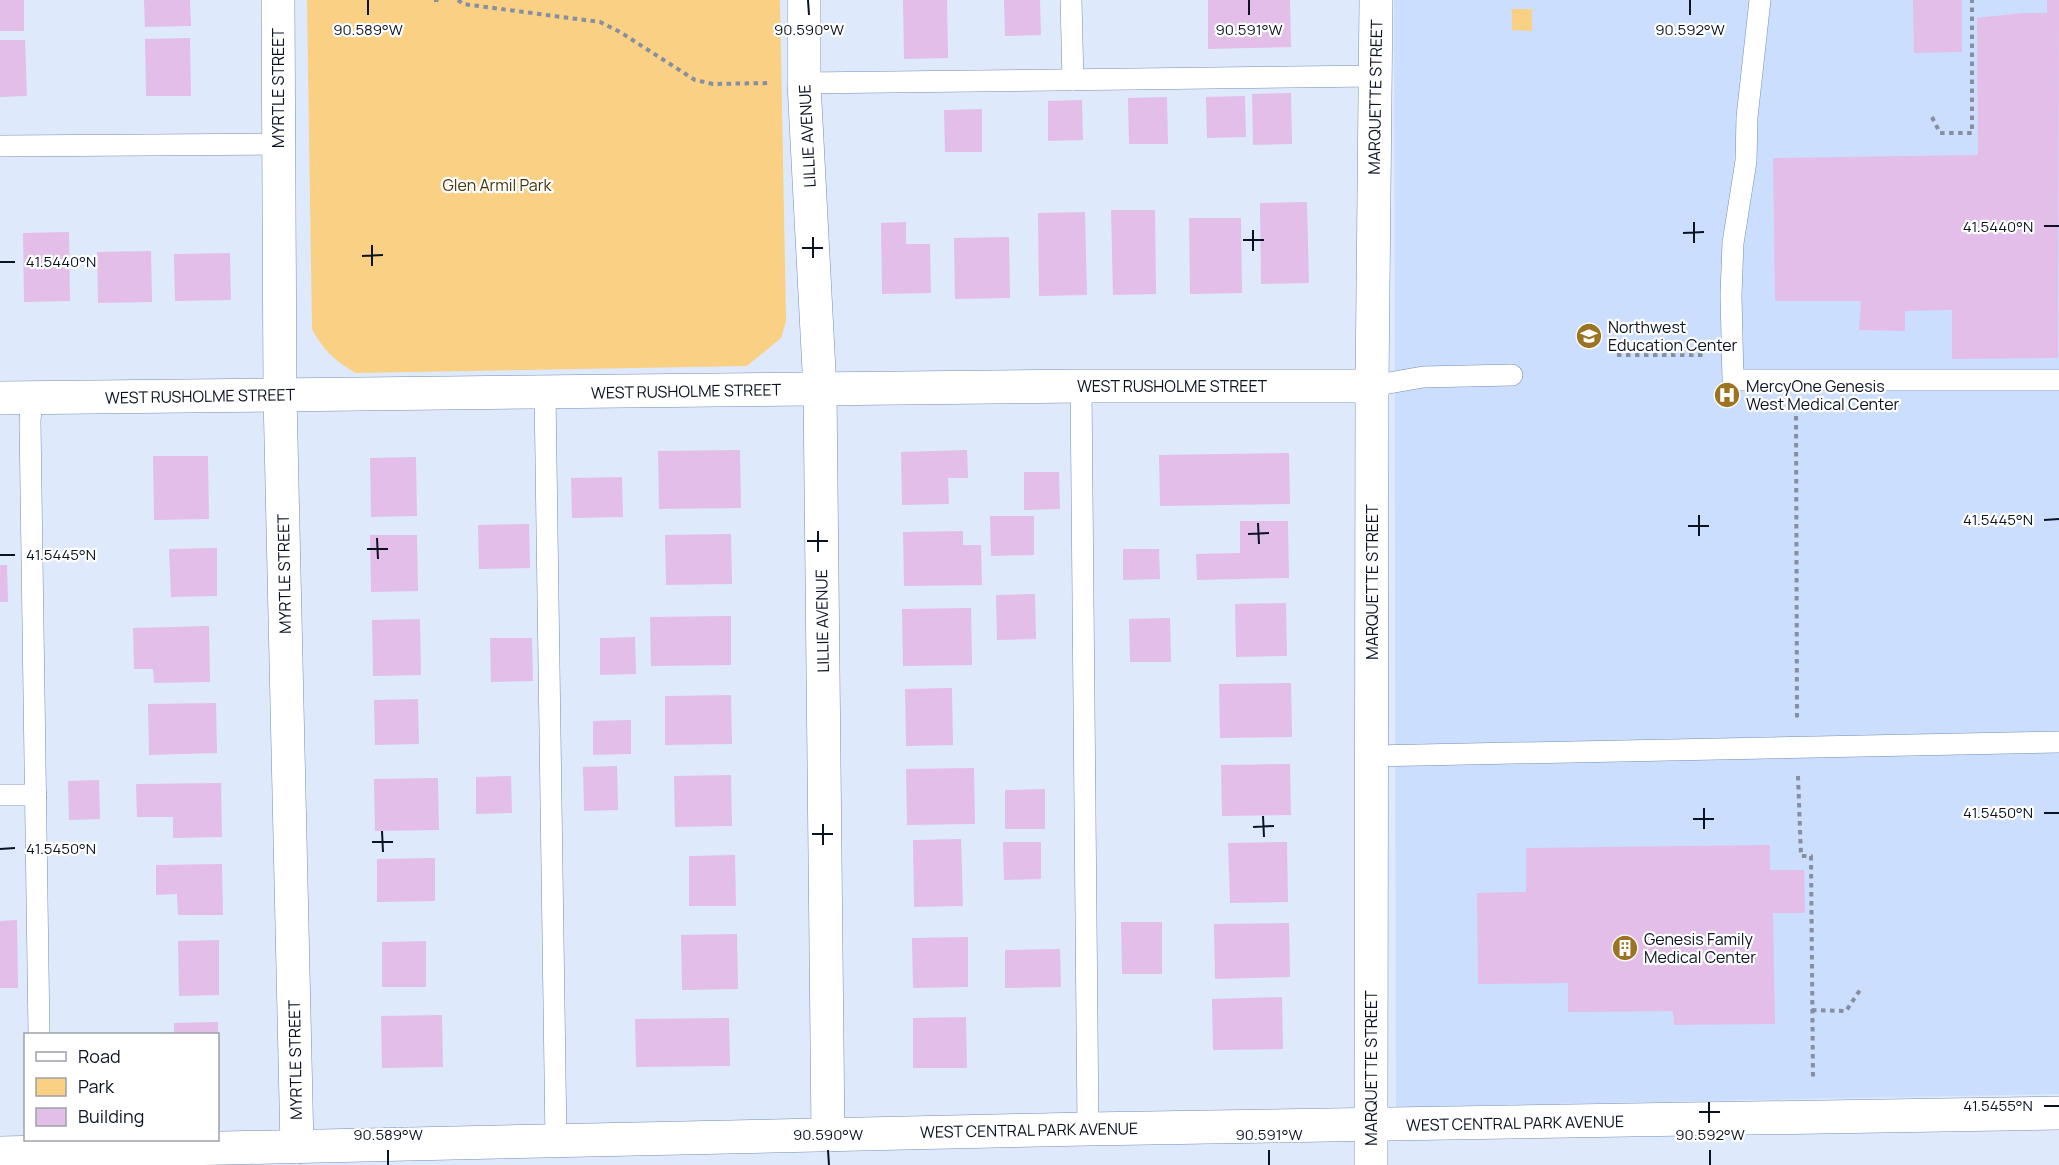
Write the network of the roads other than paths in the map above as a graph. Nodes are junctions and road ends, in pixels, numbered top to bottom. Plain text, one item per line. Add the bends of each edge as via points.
1 (278, 0) edge
2 (804, 0) edge
3 (1071, 0) edge
4 (1376, 0) edge
5 (1760, 0) edge
6 (1375, 76) junction
7 (1073, 80) junction
8 (804, 83) junction
9 (277, 144) junction
10 (0, 146) edge
11 (1512, 375) dead end
12 (2059, 380) edge
13 (1081, 386) junction
14 (1372, 386) junction
15 (820, 390) junction
16 (545, 393) junction
17 (280, 395) junction
18 (0, 398) edge
19 (32, 398) junction
20 (2059, 742) edge
21 (1371, 756) junction
22 (0, 795) edge
23 (36, 795) junction
24 (39, 1033) edge
25 (2059, 1113) edge
26 (1371, 1125) junction
27 (1088, 1129) junction
28 (828, 1135) junction
29 (556, 1141) junction
30 (41, 1146) edge
31 (297, 1147) junction
32 (0, 1153) edge
33 (408, 1155) edge
34 (1371, 1165) edge

1 - 9 street, MYRTLE STREET
2 - 8 street, LILLIE AVENUE
3 - 7 lane
4 - 6 street, MARQUETTE STREET
5 - 12 lane via 1746,161 1733,243 1733,380
6 - 7 lane
6 - 14 street, MARQUETTE STREET
7 - 8 lane
8 - 15 street, LILLIE AVENUE
9 - 10 lane
9 - 17 street, MYRTLE STREET
11 - 14 lane via 1423,377
13 - 14 street, WEST RUSHOLME STREET
13 - 15 street, WEST RUSHOLME STREET
13 - 27 lane
14 - 21 street, MARQUETTE STREET
15 - 16 street, WEST RUSHOLME STREET
15 - 28 street, LILLIE AVENUE
16 - 17 street, WEST RUSHOLME STREET
16 - 29 lane
17 - 19 street, WEST RUSHOLME STREET
17 - 31 street, MYRTLE STREET
18 - 19 street, WEST RUSHOLME STREET
19 - 23 lane
20 - 21 lane
21 - 26 street, MARQUETTE STREET
22 - 23 lane
23 - 24 lane
25 - 26 street, WEST CENTRAL PARK AVENUE
26 - 27 street, WEST CENTRAL PARK AVENUE
26 - 34 street, MARQUETTE STREET
27 - 28 street, WEST CENTRAL PARK AVENUE
28 - 29 street, WEST CENTRAL PARK AVENUE
29 - 33 street, WEST CENTRAL PARK AVENUE
30 - 31 street, WEST CENTRAL PARK AVENUE
30 - 32 street, WEST CENTRAL PARK AVENUE
31 - 33 street, WEST CENTRAL PARK AVENUE

